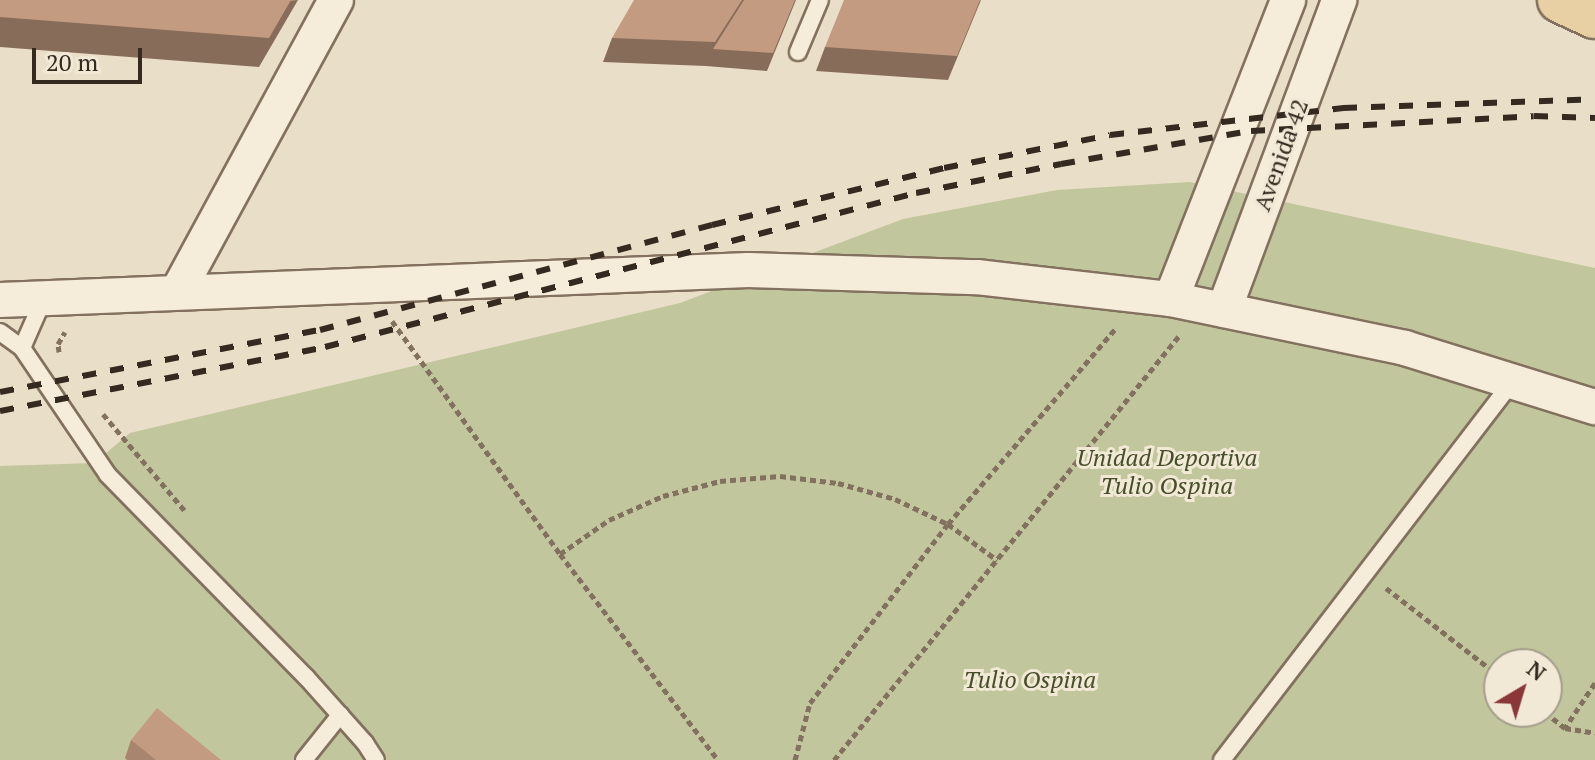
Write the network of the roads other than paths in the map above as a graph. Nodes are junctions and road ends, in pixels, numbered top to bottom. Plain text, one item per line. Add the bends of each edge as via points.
1 (336, 0) edge
2 (820, 0) edge
3 (1288, 0) edge
4 (1339, 0) edge
5 (1560, 0) edge
6 (1595, 16) edge
7 (798, 52) dead end
8 (178, 291) junction
9 (44, 297) junction
10 (0, 300) edge
11 (1224, 310) junction
12 (1179, 312) junction
13 (0, 332) edge
14 (22, 348) junction
15 (1514, 380) junction
16 (1595, 407) edge
17 (340, 715) junction
18 (304, 760) edge
19 (376, 760) edge
20 (1222, 760) edge

1 - 8 street
2 - 7 lane
3 - 12 street, Avenida 42
4 - 11 street, Avenida 42
5 - 6 main road
8 - 9 street
8 - 12 street via 748,270 977,277
9 - 10 street
9 - 14 lane
11 - 12 street
11 - 15 street via 1405,348
13 - 14 lane
14 - 17 lane via 108,475
15 - 16 street
15 - 20 lane
17 - 18 lane
17 - 19 lane

